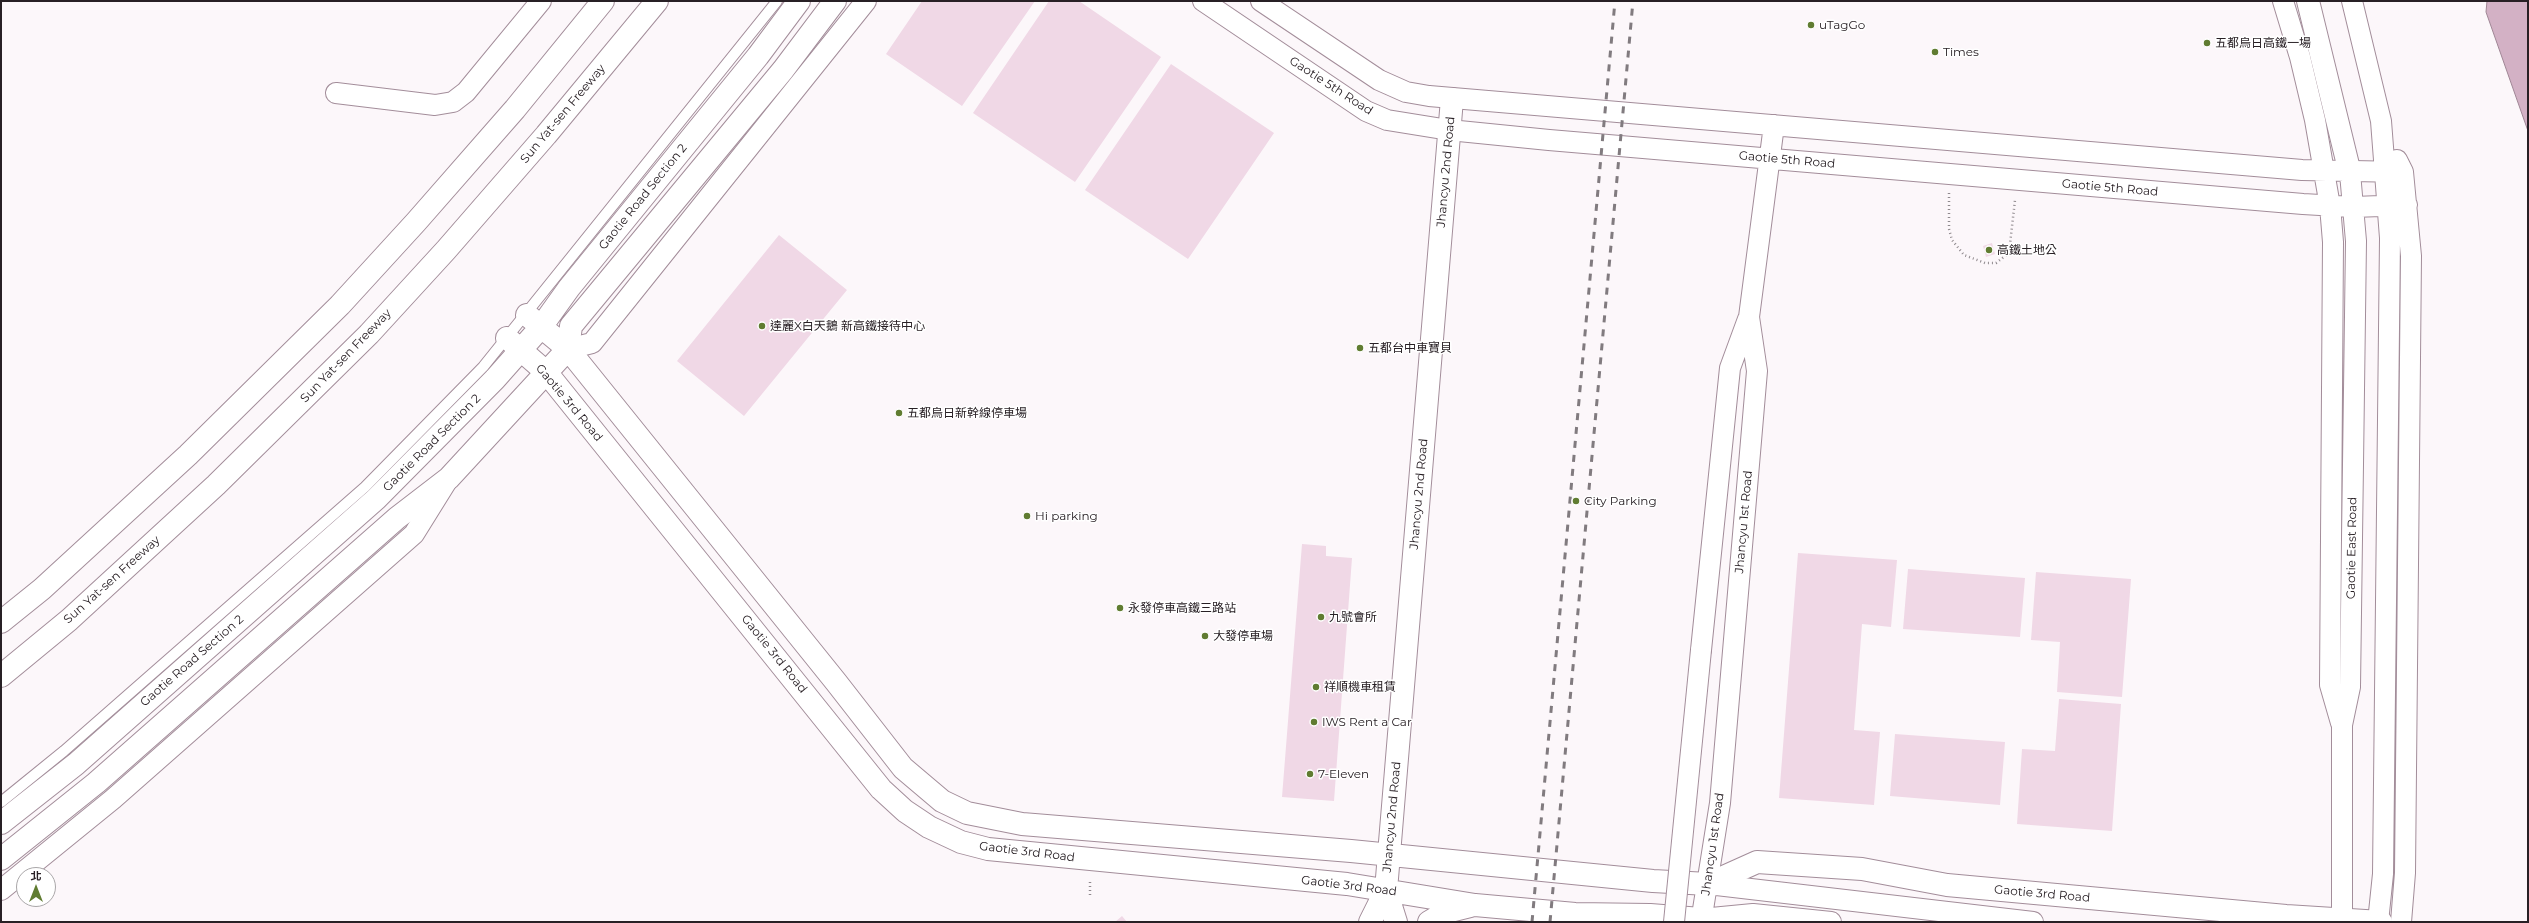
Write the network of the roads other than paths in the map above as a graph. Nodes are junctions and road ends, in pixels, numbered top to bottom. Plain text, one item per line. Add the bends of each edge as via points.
1 (541, 1) edge
2 (603, 1) edge
3 (656, 1) edge
4 (777, 1) edge
5 (799, 1) edge
6 (835, 1) edge
7 (866, 1) edge
8 (1203, 1) edge
9 (1261, 1) edge
10 (2283, 1) edge
11 (2308, 1) edge
12 (2352, 1) edge
13 (336, 93) dead end
14 (1452, 99) junction
15 (1774, 125) junction
16 (1449, 130) junction
17 (1770, 159) junction
18 (2324, 172) junction
19 (2350, 173) junction
20 (2395, 173) junction
21 (2330, 206) junction
22 (2398, 206) junction
23 (2354, 207) junction
24 (1749, 317) junction
25 (534, 321) junction
26 (514, 344) junction
27 (568, 349) junction
28 (546, 372) junction
29 (449, 478) junction
30 (1, 622) edge
31 (1, 676) edge
32 (2342, 725) junction
33 (1, 802) edge
34 (1, 823) edge
35 (1389, 856) junction
36 (1, 859) edge
37 (1708, 884) junction
38 (1, 890) edge
39 (1386, 890) junction
40 (1475, 905) junction
41 (1575, 914) junction
42 (1702, 921) edge
43 (2341, 921) edge
44 (1370, 922) edge
45 (1396, 922) edge
46 (1429, 922) edge
47 (1599, 922) edge
48 (1674, 922) edge
49 (1831, 922) edge
50 (2033, 922) edge
51 (2378, 922) edge
52 (2381, 922) edge
53 (2401, 922) edge

1 - 13 street via 466,92 453,102 435,105
2 - 30 main road via 509,114 340,305 188,455 42,589
3 - 31 main road, Sun Yat-sen Freeway via 542,141 369,334 216,486 69,620
4 - 25 lane, Gaotie Road Section 2
5 - 25 main road, Gaotie Road Section 2 via 758,56 569,288
6 - 27 main road via 782,70 571,326
7 - 27 street via 592,343
8 - 16 street, Gaotie 5th Road via 1366,110 1387,120
9 - 14 street via 1379,80 1406,92
10 - 18 street via 2300,57
11 - 19 main road
12 - 20 street
14 - 15 street
14 - 16 main road, Jhancyu 2nd Road
15 - 17 street, Jhancyu 1st Road
15 - 18 street
16 - 17 street, Gaotie 5th Road
16 - 35 main road, Jhancyu 2nd Road
17 - 21 street, Gaotie 5th Road
17 - 24 street, Jhancyu 1st Road
18 - 19 street
18 - 21 street
19 - 20 street
19 - 23 street, Gaotie East Road
20 - 22 street
21 - 23 street, Gaotie 5th Road
21 - 32 street via 2333,242 2330,685
22 - 23 street, Gaotie 5th Road
22 - 51 street via 2383,874
22 - 53 street via 2411,256 2405,873
23 - 32 street, Gaotie East Road via 2356,241 2350,687
24 - 37 street, Jhancyu 1st Road via 1757,371 1720,803
24 - 48 street, bridge via 1730,368
25 - 26 main road, Gaotie Road Section 2
25 - 27 main road, Gaotie 3rd Road
26 - 28 main road, Gaotie 3rd Road
26 - 33 lane, Gaotie Road Section 2 via 483,367 365,487 64,751
26 - 34 main road, Gaotie Road Section 2 via 376,499 76,764
27 - 28 main road
27 - 35 main road, Gaotie 3rd Road via 836,682 889,752 921,786 942,801 967,813 1022,824
28 - 29 main road
28 - 39 main road, Gaotie 3rd Road via 881,789 905,812 929,827 961,842 988,849
29 - 36 main road via 398,518 96,783
29 - 38 street via 414,534 114,799
32 - 43 street, Gaotie East Road
35 - 37 main road, Gaotie 3rd Road
35 - 39 main road, Jhancyu 2nd Road
37 - 42 street, Jhancyu 1st Road
37 - 43 main road, Gaotie 3rd Road via 1757,862 1862,869 1947,885
37 - 50 street, Gaotie 3rd Road
39 - 40 main road, Gaotie 3rd Road
39 - 44 main road
39 - 45 main road
40 - 41 main road, Gaotie 3rd Road
40 - 46 main road via 1446,912
41 - 42 main road, Gaotie 3rd Road via 1634,914
41 - 47 street
42 - 49 street, Gaotie 3rd Road via 1753,914
43 - 51 main road, Gaotie 3rd Road
51 - 52 main road, Gaotie 3rd Road

